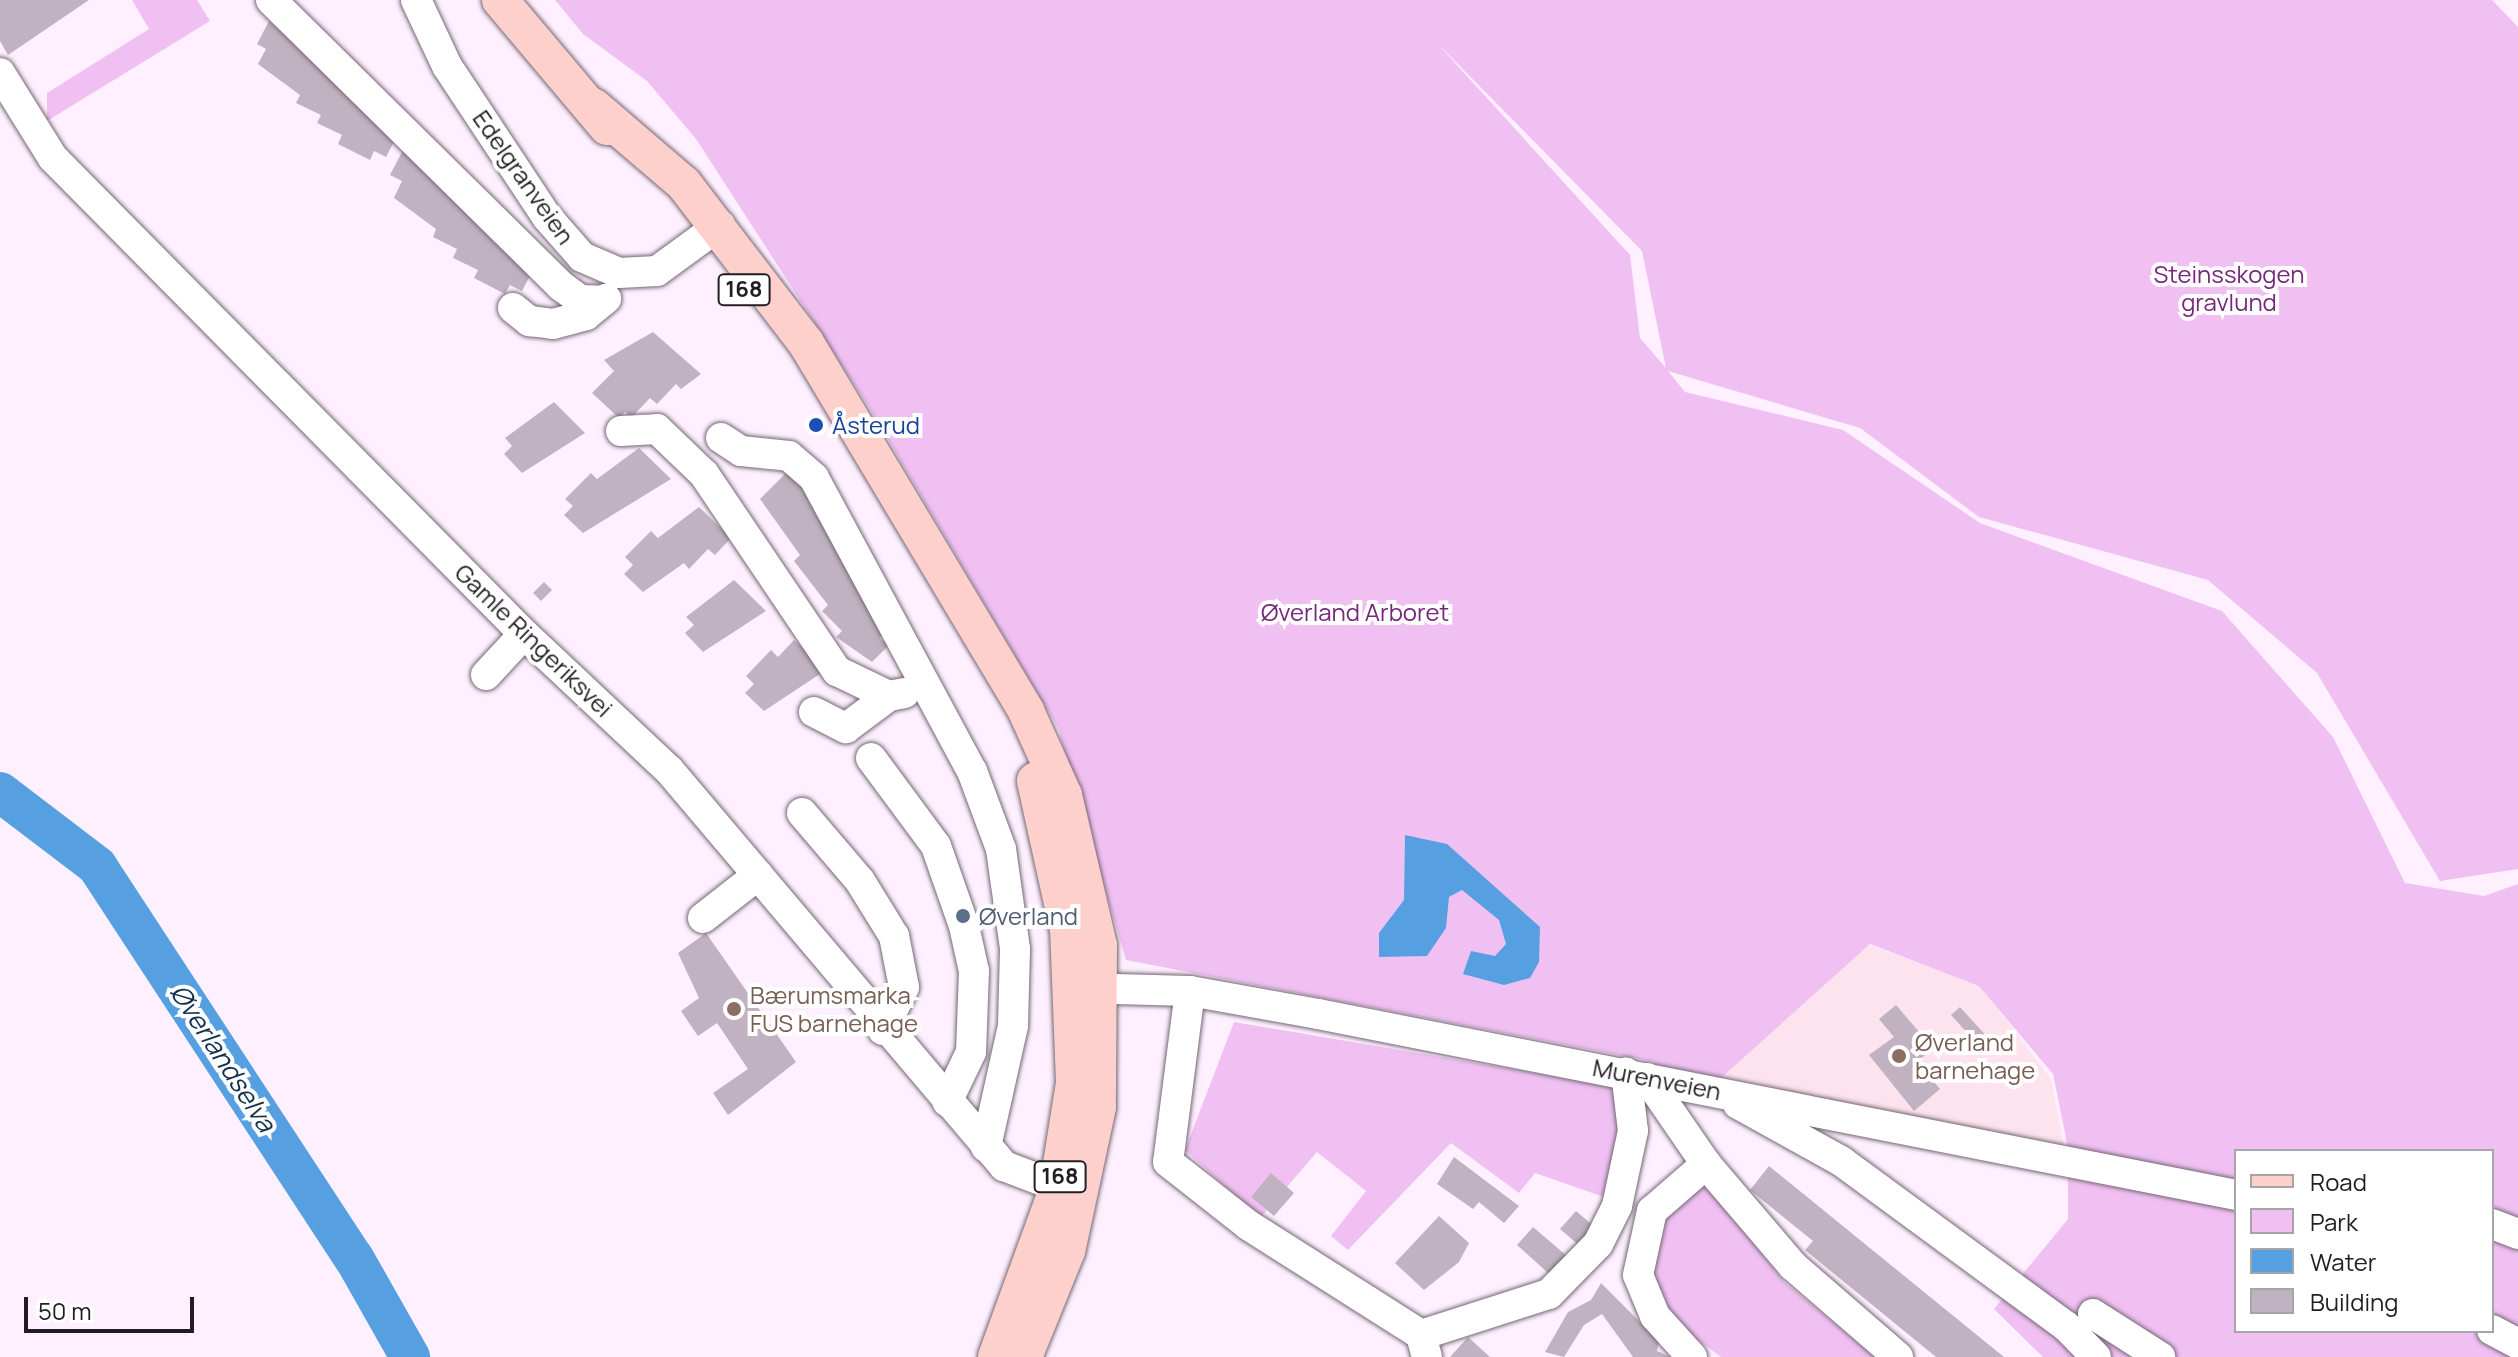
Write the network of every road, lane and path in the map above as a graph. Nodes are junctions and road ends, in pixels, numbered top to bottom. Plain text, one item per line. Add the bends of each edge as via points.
1 (271, 0) edge
2 (416, 0) edge
3 (500, 0) edge
4 (0, 73) edge
5 (711, 232) junction
6 (619, 273) junction
7 (603, 301) junction
8 (513, 308) dead end
9 (621, 431) dead end
10 (721, 438) dead end
11 (524, 634) junction
12 (486, 675) dead end
13 (923, 689) junction
14 (889, 696) junction
15 (814, 712) dead end
16 (871, 758) dead end
17 (802, 813) dead end
18 (758, 875) junction
19 (703, 918) dead end
20 (1088, 988) junction
21 (1190, 991) junction
22 (883, 1030) junction
23 (1636, 1075) junction
24 (1711, 1090) junction
25 (947, 1102) junction
26 (986, 1147) junction
27 (1706, 1164) junction
28 (1070, 1192) junction
29 (2234, 1195) edge
30 (2494, 1225) edge
31 (2518, 1234) edge
32 (2093, 1314) dead end
33 (2494, 1331) edge
34 (2518, 1344) edge
35 (1424, 1346) edge
36 (996, 1357) edge
37 (1024, 1357) edge
38 (1692, 1357) edge
39 (1898, 1357) edge
40 (2096, 1357) edge
41 (2160, 1357) edge

1 - 7 street via 561,286 580,300
2 - 6 street, Edelgranveien via 447,66 547,217 582,257
3 - 5 main road, 168 via 593,106 635,136
4 - 11 street, Gamle Ringeriksvei via 53,158
5 - 6 street, Edelgranveien via 657,271
5 - 20 main road, 168 via 825,371 1008,688
6 - 7 street
7 - 8 street via 586,315 553,324 529,321
9 - 14 street via 657,429 704,474 837,671
10 - 13 street via 741,451 789,456 814,478 908,644
11 - 12 street
11 - 18 street, Gamle Ringeriksvei via 669,770
13 - 14 street
13 - 26 street via 972,771 1012,902 1013,1026
14 - 15 street via 846,728
16 - 25 street via 936,846 974,971 971,1052
17 - 22 street via 860,881 894,936 904,987
18 - 19 street
18 - 22 street, Gamle Ringeriksvei
20 - 21 street, Murenveien
20 - 28 main road, 168 via 1098,1107
21 - 23 street, Murenveien
21 - 35 street via 1168,1162 1248,1225
22 - 25 street, Gamle Ringeriksvei
23 - 24 street, Murenveien
23 - 27 street
23 - 35 street via 1633,1131 1617,1206 1598,1244 1549,1294
24 - 29 street, Murenveien
24 - 40 street via 1841,1161 2066,1326
25 - 26 street, Gamle Ringeriksvei
26 - 28 street, Gamle Ringeriksvei via 1004,1166
27 - 38 street via 1652,1211 1638,1275 1655,1316
27 - 39 street via 1793,1266
28 - 36 main road, 168
28 - 37 main road, 168
30 - 31 street
32 - 41 street
33 - 34 street

